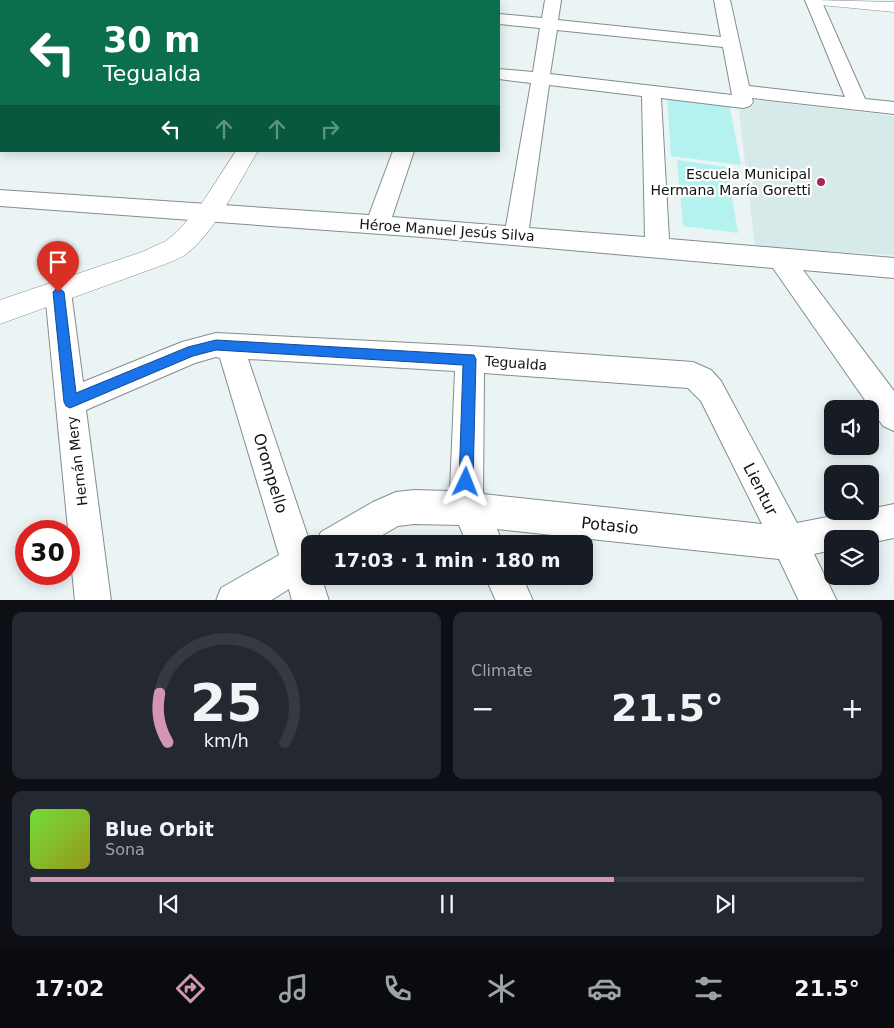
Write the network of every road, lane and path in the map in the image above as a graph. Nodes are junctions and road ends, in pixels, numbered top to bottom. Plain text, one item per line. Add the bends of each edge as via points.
1 (553, 0) edge
2 (722, 0) edge
3 (813, 0) edge
4 (821, 0) edge
5 (894, 7) edge
6 (500, 19) edge
7 (549, 24) junction
8 (731, 43) junction
9 (500, 74) edge
10 (540, 79) junction
11 (651, 92) junction
12 (743, 96) junction
13 (858, 104) junction
14 (894, 108) edge
15 (246, 152) edge
16 (404, 152) edge
17 (0, 198) edge
18 (209, 212) junction
19 (377, 225) junction
20 (516, 236) junction
21 (657, 247) junction
22 (780, 258) junction
23 (894, 268) edge
24 (58, 292) junction
25 (0, 312) edge
26 (230, 346) junction
27 (470, 359) junction
28 (701, 380) joint
29 (70, 402) junction
30 (894, 416) edge
31 (470, 509) junction
32 (894, 521) edge
33 (349, 535) edge
34 (482, 535) edge
35 (788, 542) junction
36 (301, 551) edge
37 (301, 562) edge
38 (308, 585) edge
39 (508, 585) edge
40 (93, 600) edge
41 (234, 600) edge
42 (311, 600) edge
43 (515, 600) edge
44 (819, 600) edge

1 - 7 street
2 - 8 street
3 - 13 street
4 - 5 street
6 - 7 street
7 - 8 street
7 - 10 street
8 - 12 street
9 - 10 street
10 - 11 street
10 - 20 street
11 - 12 street
11 - 21 street
12 - 13 street
13 - 14 street
15 - 18 street
16 - 19 street
17 - 18 street, Héroe Manuel Jesús Silva
18 - 19 street, Héroe Manuel Jesús Silva
18 - 24 street via 187,238 163,254
19 - 20 street, Héroe Manuel Jesús Silva
20 - 21 street, Héroe Manuel Jesús Silva
21 - 22 street, Héroe Manuel Jesús Silva
22 - 23 street, Héroe Manuel Jesús Silva
22 - 30 street
24 - 25 street
24 - 29 street, Hernán Mery
26 - 27 street, Tegualda
26 - 29 street, Tegualda via 216,345 192,351
26 - 36 street, Orompello
27 - 28 street, Tegualda via 685,374
27 - 31 street via 466,482
28 - 35 street, Lientur
29 - 40 street, Hernán Mery
31 - 33 street, Potasio via 414,507 396,510
31 - 34 street
31 - 35 street, Potasio
32 - 35 street, Potasio
35 - 44 street, Lientur
37 - 41 street
38 - 42 street, Orompello
39 - 43 street

